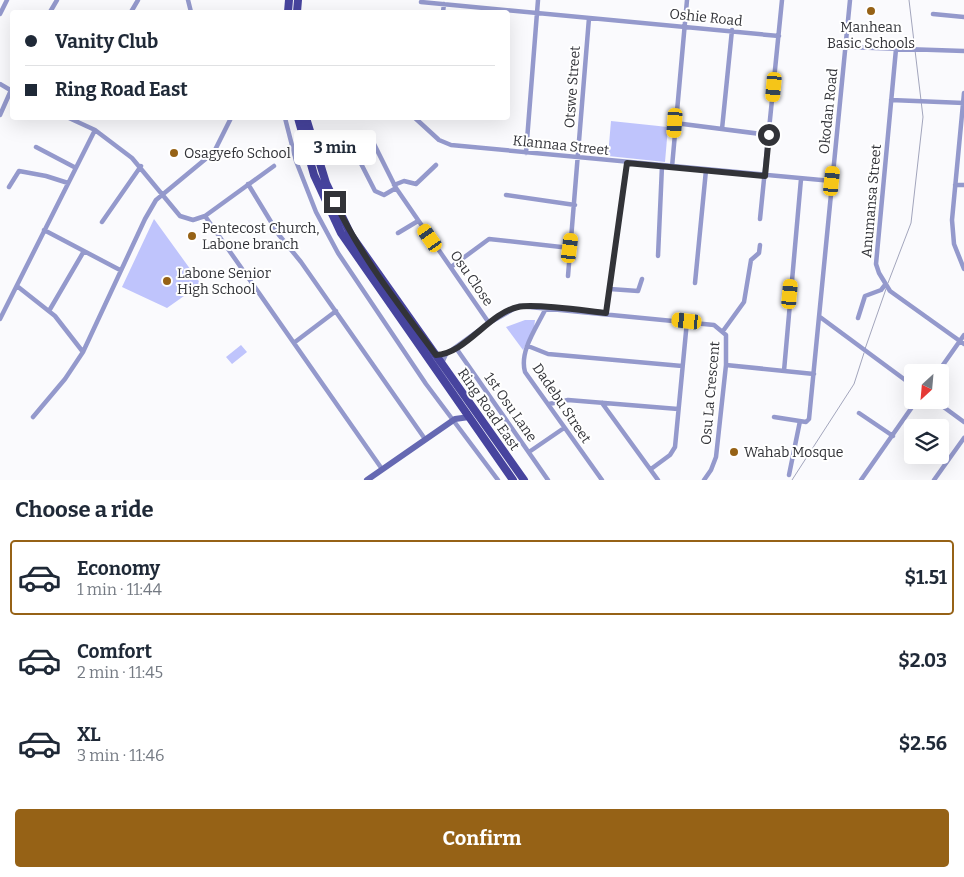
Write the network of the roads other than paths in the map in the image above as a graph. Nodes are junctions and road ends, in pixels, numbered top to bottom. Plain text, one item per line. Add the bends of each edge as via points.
1 (7, 0) edge
2 (538, 0) edge
3 (687, 0) edge
4 (782, 0) edge
5 (850, 0) edge
6 (421, 2) dead end
7 (464, 3) edge
8 (444, 4) junction
9 (443, 10) edge
10 (485, 10) edge
11 (510, 11) edge
12 (537, 13) junction
13 (0, 14) edge
14 (933, 14) dead end
15 (964, 17) edge
16 (589, 18) junction
17 (685, 26) junction
18 (732, 30) junction
19 (779, 36) junction
20 (845, 47) junction
21 (896, 49) junction
22 (964, 51) edge
23 (964, 93) edge
24 (10, 94) edge
25 (891, 100) junction
26 (964, 103) edge
27 (0, 115) edge
28 (78, 120) edge
29 (230, 120) edge
30 (286, 120) edge
31 (299, 120) edge
32 (306, 120) edge
33 (417, 120) edge
34 (675, 123) junction
35 (722, 129) junction
36 (95, 130) junction
37 (769, 135) junction
38 (374, 144) dead end
39 (352, 146) dead end
40 (36, 148) dead end
41 (526, 152) junction
42 (578, 158) junction
43 (314, 162) junction
44 (627, 163) junction
45 (436, 165) dead end
46 (141, 166) junction
47 (274, 166) dead end
48 (662, 166) junction
49 (672, 167) junction
50 (76, 168) junction
51 (706, 170) junction
52 (765, 176) junction
53 (801, 179) junction
54 (832, 181) junction
55 (68, 183) junction
56 (248, 184) junction
57 (955, 185) junction
58 (964, 185) edge
59 (395, 186) junction
60 (9, 187) dead end
61 (162, 194) junction
62 (506, 195) dead end
63 (575, 204) junction
64 (205, 216) junction
65 (760, 219) dead end
66 (418, 221) junction
67 (102, 222) dead end
68 (44, 230) junction
69 (398, 233) dead end
70 (760, 246) dead end
71 (570, 248) junction
72 (84, 251) junction
73 (658, 256) dead end
74 (451, 267) junction
75 (964, 269) edge
76 (120, 270) junction
77 (568, 276) dead end
78 (642, 279) dead end
79 (695, 283) dead end
80 (17, 286) junction
81 (885, 286) junction
82 (610, 289) junction
83 (546, 308) junction
84 (49, 311) junction
85 (336, 311) junction
86 (606, 313) junction
87 (820, 317) junction
88 (858, 318) dead end
89 (0, 319) edge
90 (687, 321) junction
91 (489, 323) junction
92 (723, 330) junction
93 (964, 335) edge
94 (295, 342) junction
95 (962, 343) edge
96 (528, 346) junction
97 (456, 348) junction
98 (83, 352) junction
99 (446, 354) junction
100 (436, 355) junction
101 (442, 363) junction
102 (945, 364) edge
103 (726, 365) junction
104 (682, 366) junction
105 (784, 371) junction
106 (814, 374) junction
107 (904, 378) edge
108 (457, 401) junction
109 (549, 404) junction
110 (602, 404) junction
111 (678, 409) junction
112 (912, 409) edge
113 (946, 409) edge
114 (859, 413) dead end
115 (33, 416) dead end
116 (774, 417) dead end
117 (469, 418) junction
118 (454, 420) junction
119 (800, 421) junction
120 (964, 422) edge
121 (564, 428) junction
122 (892, 436) junction
123 (964, 438) edge
124 (425, 439) junction
125 (530, 452) junction
126 (382, 469) junction
127 (651, 469) junction
128 (788, 475) dead end
129 (367, 480) edge
130 (498, 480) edge
131 (513, 480) edge
132 (524, 480) edge
133 (548, 480) edge
134 (602, 480) edge
135 (658, 480) edge
136 (704, 480) edge
137 (861, 480) edge
138 (934, 480) edge

1 - 13 street
2 - 12 street
3 - 17 street
4 - 19 street
5 - 20 street, Okodan Road
6 - 8 street, Oshie Road
7 - 8 street, Oshie Road
7 - 10 street, Oshie Road
8 - 9 street
11 - 12 street, Oshie Road
12 - 16 street, Oshie Road
12 - 41 street
14 - 15 street
16 - 17 street, Oshie Road
16 - 42 street, Otswe Street
17 - 18 street, Oshie Road
17 - 34 street
18 - 19 street, Oshie Road
18 - 35 street
19 - 37 street
20 - 21 street
20 - 54 street, Okodan Road
21 - 22 street
21 - 25 street, Anumansa Street
23 - 26 street
24 - 27 street
25 - 26 street
25 - 81 street, Anumansa Street via 876,264
26 - 57 street
28 - 36 street
29 - 61 street via 214,152
30 - 118 street via 316,212 338,254
31 - 43 main road, Ring Road East
32 - 43 main road, Ring Road East
33 - 41 street, Klannaa Street via 439,140 451,145
34 - 35 street
34 - 49 street
35 - 37 street
36 - 46 street
36 - 50 street
37 - 52 street
38 - 59 street, Osu Close
39 - 59 street via 375,191 384,195
40 - 50 street
41 - 42 street, Klannaa Street
42 - 44 street, Klannaa Street
42 - 63 street, Otswe Street
43 - 100 main road, Ring Road East via 351,235
43 - 108 main road, Ring Road East via 324,200 345,241
44 - 48 street, Klannaa Street
44 - 82 street
45 - 59 street via 416,184 404,181
46 - 61 street
46 - 67 street
47 - 56 street
48 - 49 street, Klannaa Street
48 - 73 street
49 - 51 street, Klannaa Street
50 - 55 street
51 - 52 street, Klannaa Street
51 - 79 street
52 - 53 street, Klannaa Street
52 - 65 street
53 - 54 street, Klannaa Street
53 - 105 street
54 - 87 street, Okodan Road
55 - 60 street via 19,171
55 - 68 street
56 - 64 street
56 - 85 street via 278,235
57 - 58 street
57 - 75 street via 952,236
59 - 66 street, Osu Close
61 - 64 street via 180,216 192,220
61 - 76 street via 150,210
62 - 63 street
63 - 71 street, Otswe Street
64 - 94 street
66 - 69 street
66 - 74 street, Osu Close
68 - 72 street
68 - 80 street
70 - 92 street via 759,253 751,260 744,302
71 - 74 street via 489,239
71 - 77 street, Otswe Street
72 - 76 street
72 - 84 street
74 - 91 street, Osu Close
76 - 98 street
78 - 82 street via 638,292
80 - 84 street
80 - 89 street
81 - 88 street via 865,296
81 - 95 street, Anumansa Street
82 - 86 street
83 - 86 street, Osu La Crescent
83 - 91 street, Osu La Crescent via 516,307
83 - 96 street, Dadebu Street
84 - 98 street
85 - 94 street
85 - 124 street
86 - 90 street, Osu La Crescent
87 - 106 street, Okodan Road
87 - 107 street
90 - 92 street, Osu La Crescent via 714,325
90 - 104 street
91 - 97 street, Osu La Crescent
92 - 103 street, Osu La Crescent via 728,340
93 - 95 street
94 - 126 street
95 - 102 street
96 - 104 street via 548,354
96 - 109 street, Dadebu Street via 522,362
97 - 99 street, Osu La Crescent
97 - 125 street, 1st Osu Lane
98 - 115 street
99 - 100 street, Osu La Crescent
99 - 101 street
100 - 101 main road, Ring Road East
101 - 132 main road, Ring Road East
103 - 105 street
103 - 136 street, Osu La Crescent via 716,457
104 - 111 street
105 - 106 street
106 - 119 street, Okodan Road via 809,419
108 - 117 main road, Ring Road East
108 - 118 street via 459,409
109 - 110 street via 568,400
109 - 121 street, Dadebu Street
110 - 111 street
110 - 127 street
111 - 127 street via 673,451
112 - 122 street
113 - 120 street
114 - 122 street
116 - 119 street
117 - 118 street
117 - 131 main road, Ring Road East
118 - 124 street
118 - 130 street
119 - 128 street
121 - 125 street
121 - 134 street, Dadebu Street
122 - 137 street
123 - 138 street
124 - 126 street
125 - 133 street, 1st Osu Lane
126 - 129 street
127 - 135 street

